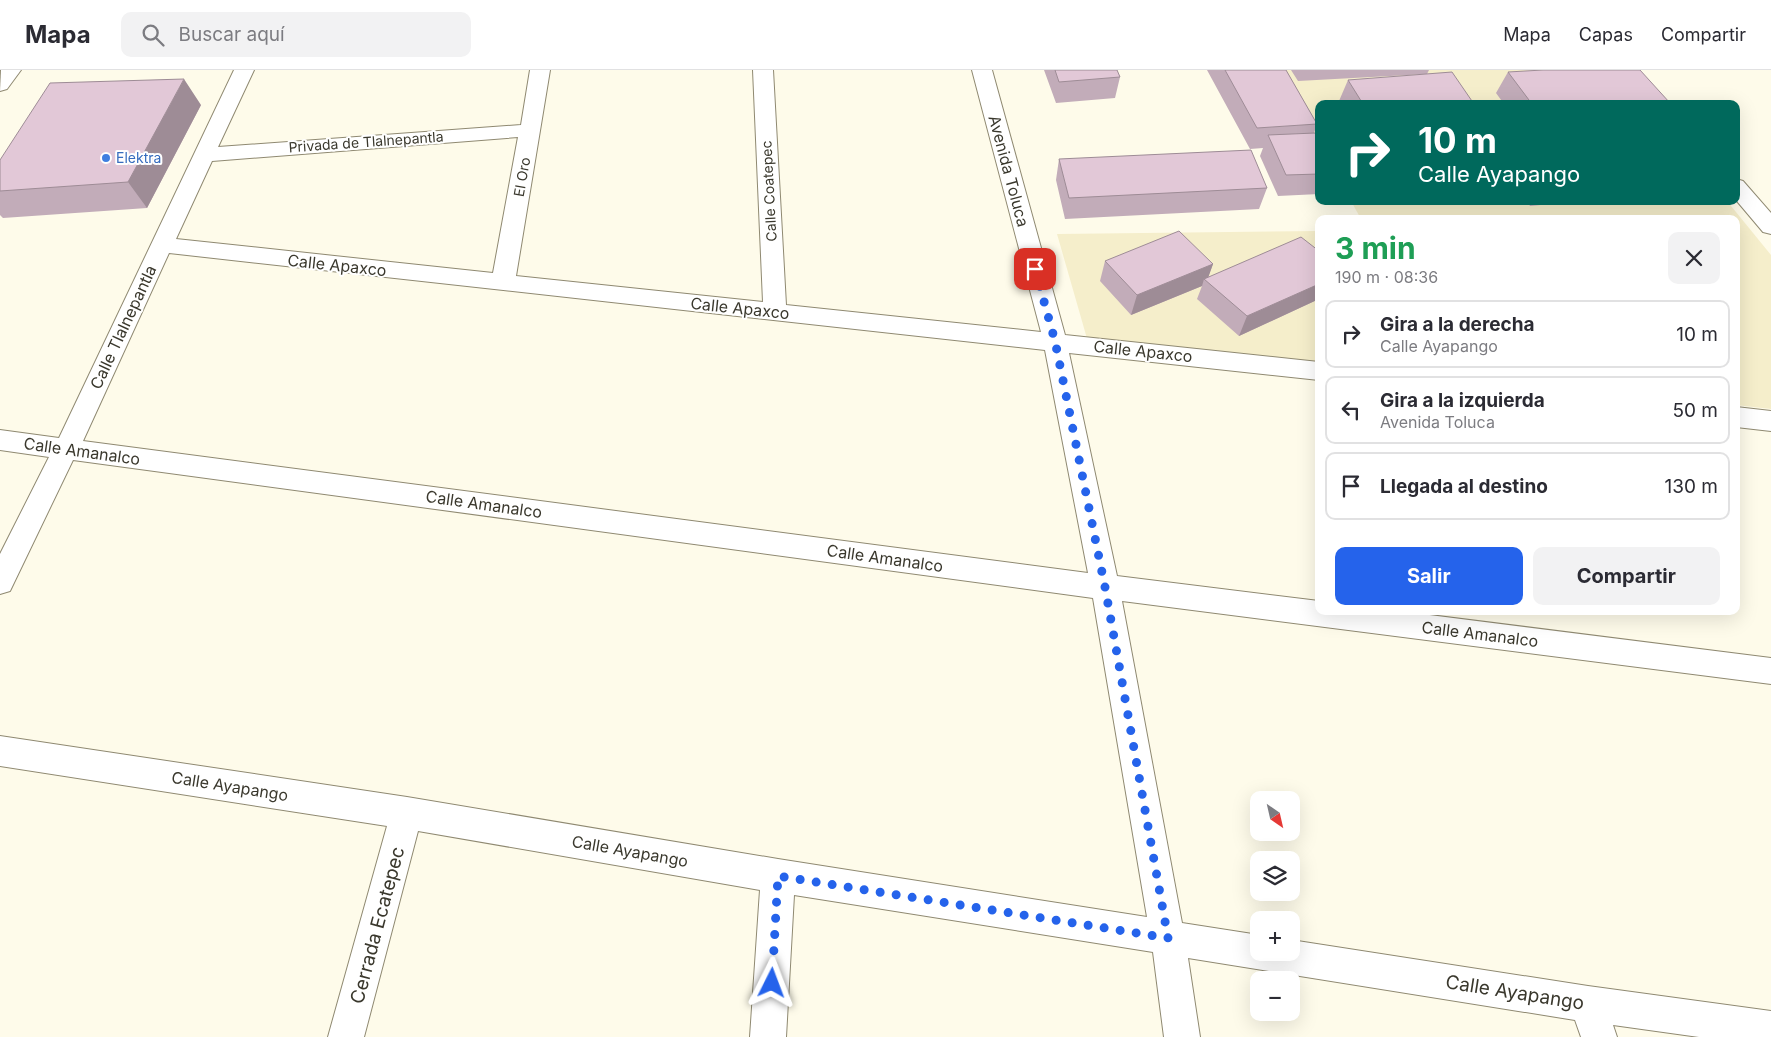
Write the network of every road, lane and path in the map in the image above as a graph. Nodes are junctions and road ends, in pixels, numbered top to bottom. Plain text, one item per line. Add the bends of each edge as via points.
1 (11, 70) edge
2 (244, 70) edge
3 (540, 70) edge
4 (763, 70) edge
5 (982, 70) edge
6 (0, 85) edge
7 (530, 130) junction
8 (203, 155) junction
9 (1740, 191) edge
10 (1771, 227) edge
11 (162, 245) junction
12 (503, 283) junction
13 (775, 312) junction
14 (1055, 341) junction
15 (1315, 371) edge
16 (1740, 417) edge
17 (1771, 421) edge
18 (0, 440) edge
19 (66, 449) junction
20 (0, 582) edge
21 (1105, 587) junction
22 (1315, 613) edge
23 (1327, 615) edge
24 (1771, 671) edge
25 (0, 750) edge
26 (408, 813) junction
27 (778, 876) junction
28 (1168, 938) junction
29 (1250, 951) edge
30 (1300, 958) edge
31 (1588, 1004) junction
32 (1771, 1029) edge
33 (346, 1037) edge
34 (768, 1037) edge
35 (1182, 1037) edge
36 (1599, 1037) edge

1 - 6 street
2 - 8 street, Calle Tlalnepantla
3 - 7 street, El Oro
4 - 13 street, Calle Coatepec
5 - 14 street, Avenida Toluca
7 - 8 street, Privada de Tlalnepantla
7 - 12 street, El Oro
8 - 11 street, Calle Tlalnepantla
9 - 10 street
11 - 12 street, Calle Apaxco
11 - 19 street, Calle Tlalnepantla
12 - 13 street, Calle Apaxco
13 - 14 street, Calle Apaxco
14 - 15 street, Calle Apaxco
14 - 21 street, Avenida Toluca
16 - 17 street
18 - 19 street, Calle Amanalco
19 - 20 street, Calle Tlalnepantla
19 - 21 street, Calle Amanalco
21 - 22 street, Calle Amanalco
21 - 28 street, Avenida Toluca
23 - 24 street, Calle Amanalco
25 - 26 street, Calle Ayapango
26 - 27 street, Calle Ayapango
26 - 33 street, Cerrada Ecatepec
27 - 28 street, Calle Ayapango
27 - 34 street
28 - 29 street, Calle Ayapango
28 - 35 street, Avenida Toluca
30 - 31 street, Calle Ayapango
31 - 32 street, Calle Ayapango
31 - 36 street

